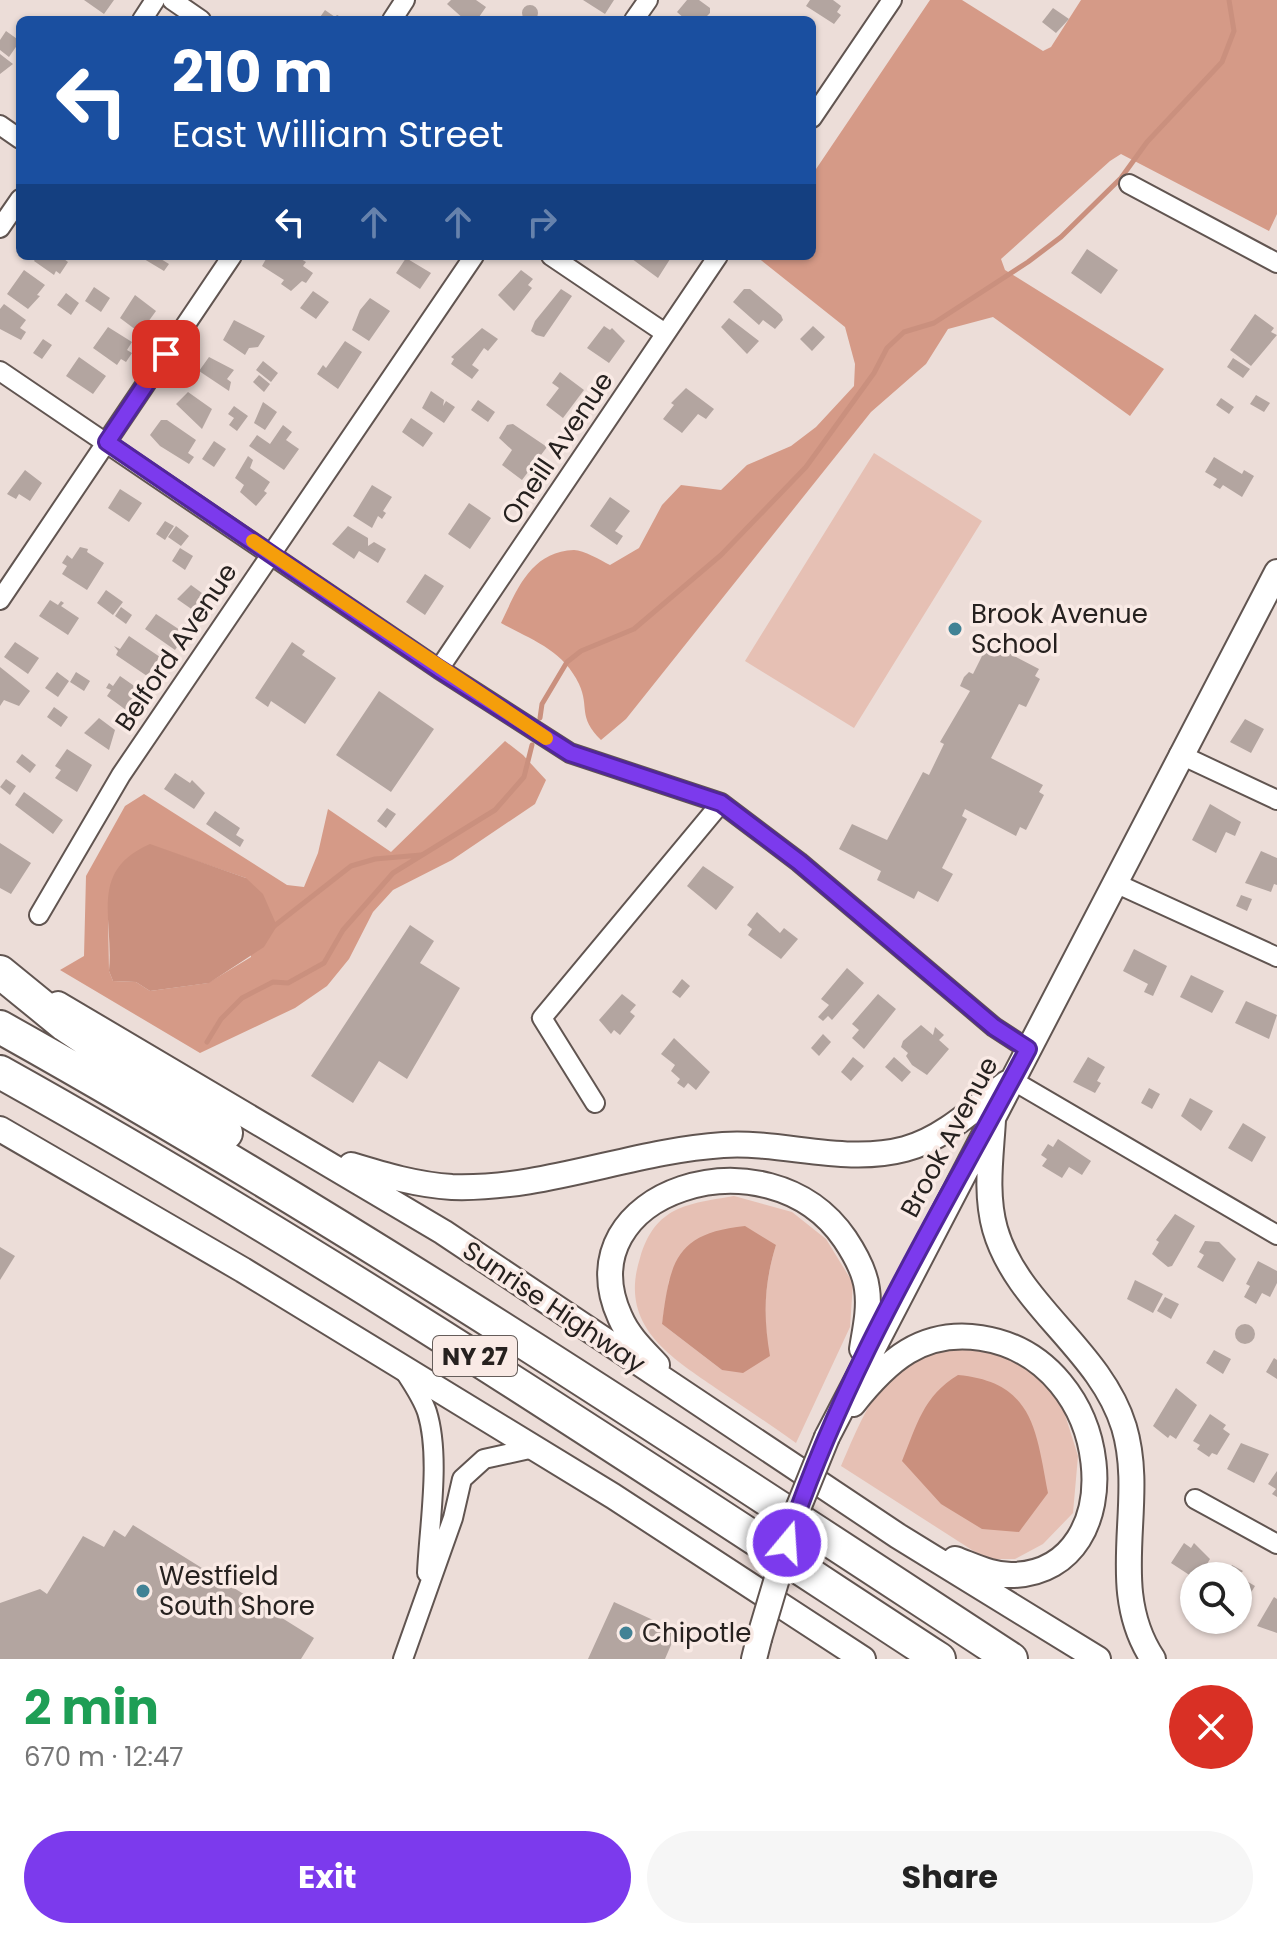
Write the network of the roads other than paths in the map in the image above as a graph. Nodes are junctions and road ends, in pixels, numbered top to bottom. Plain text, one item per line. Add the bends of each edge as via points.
1 (172, 0) edge
2 (892, 0) edge
3 (195, 16) edge
4 (816, 112) edge
5 (1129, 184) dead end
6 (16, 205) edge
7 (0, 228) edge
8 (229, 260) edge
9 (471, 260) edge
10 (557, 260) edge
11 (715, 260) edge
12 (1277, 263) edge
13 (665, 333) junction
14 (0, 371) edge
15 (107, 442) junction
16 (271, 554) junction
17 (1276, 577) edge
18 (0, 600) edge
19 (439, 669) junction
20 (1179, 754) junction
21 (1277, 800) edge
22 (721, 803) junction
23 (1113, 882) junction
24 (39, 915) dead end
25 (1277, 957) edge
26 (0, 972) edge
27 (0, 1027) edge
28 (1028, 1049) junction
29 (0, 1072) edge
30 (1012, 1080) junction
31 (595, 1103) dead end
32 (993, 1115) junction
33 (0, 1129) edge
34 (320, 1156) junction
35 (347, 1230) junction
36 (1277, 1235) edge
37 (402, 1367) junction
38 (860, 1368) junction
39 (685, 1397) junction
40 (827, 1437) junction
41 (534, 1448) junction
42 (1195, 1499) dead end
43 (898, 1536) junction
44 (1277, 1544) edge
45 (427, 1591) junction
46 (756, 1649) edge
47 (403, 1659) edge
48 (863, 1659) edge
49 (939, 1659) edge
50 (1011, 1659) edge
51 (1098, 1659) edge
52 (1153, 1659) edge

1 - 3 street
2 - 4 street
5 - 12 street
6 - 7 street
8 - 15 street
9 - 16 street, Belford Avenue
10 - 13 street
11 - 13 street, Oneill Avenue
13 - 19 street, Oneill Avenue
14 - 15 street
15 - 16 street
15 - 18 street
16 - 19 street
16 - 24 street, Belford Avenue via 121,775
17 - 20 main road, Brook Avenue
19 - 22 street via 570,753
20 - 21 street
20 - 23 main road, Brook Avenue
22 - 28 street via 994,1027
22 - 31 street via 542,1018
23 - 25 street
23 - 28 main road, Brook Avenue
26 - 34 main road, Sunrise Highway
26 - 35 highway via 65,1025 238,1142
27 - 35 highway, Sunrise Highway / NY 27
28 - 30 main road, Brook Avenue
29 - 49 highway, NY 27 via 445,1336
30 - 32 main road, Brook Avenue
30 - 34 main road via 934,1136 882,1154 723,1145 528,1182 470,1187 411,1182
30 - 36 street
32 - 38 main road, Brook Avenue
32 - 52 main road via 990,1203 1001,1245 1097,1373 1124,1428 1130,1471 1129,1595
33 - 37 main road
34 - 39 main road, Sunrise Highway via 481,1256
35 - 50 highway, Sunrise Highway / NY 27
37 - 41 main road
37 - 45 street via 429,1421
38 - 39 main road via 867,1289 842,1236 816,1208 784,1190 745,1179 709,1180 666,1195 640,1215 620,1240 611,1273 616,1308 628,1331
38 - 40 main road, Brook Avenue
39 - 43 main road, Sunrise Highway
40 - 43 main road via 886,1364 935,1339 970,1336 1006,1344 1039,1362 1068,1391 1087,1426 1095,1477 1084,1523 1060,1557 1023,1574 1002,1575
40 - 46 main road, Brook Avenue, bridge via 797,1511
41 - 45 street via 484,1459 462,1479
41 - 48 main road
42 - 44 street
43 - 51 main road, Sunrise Highway
45 - 47 street

